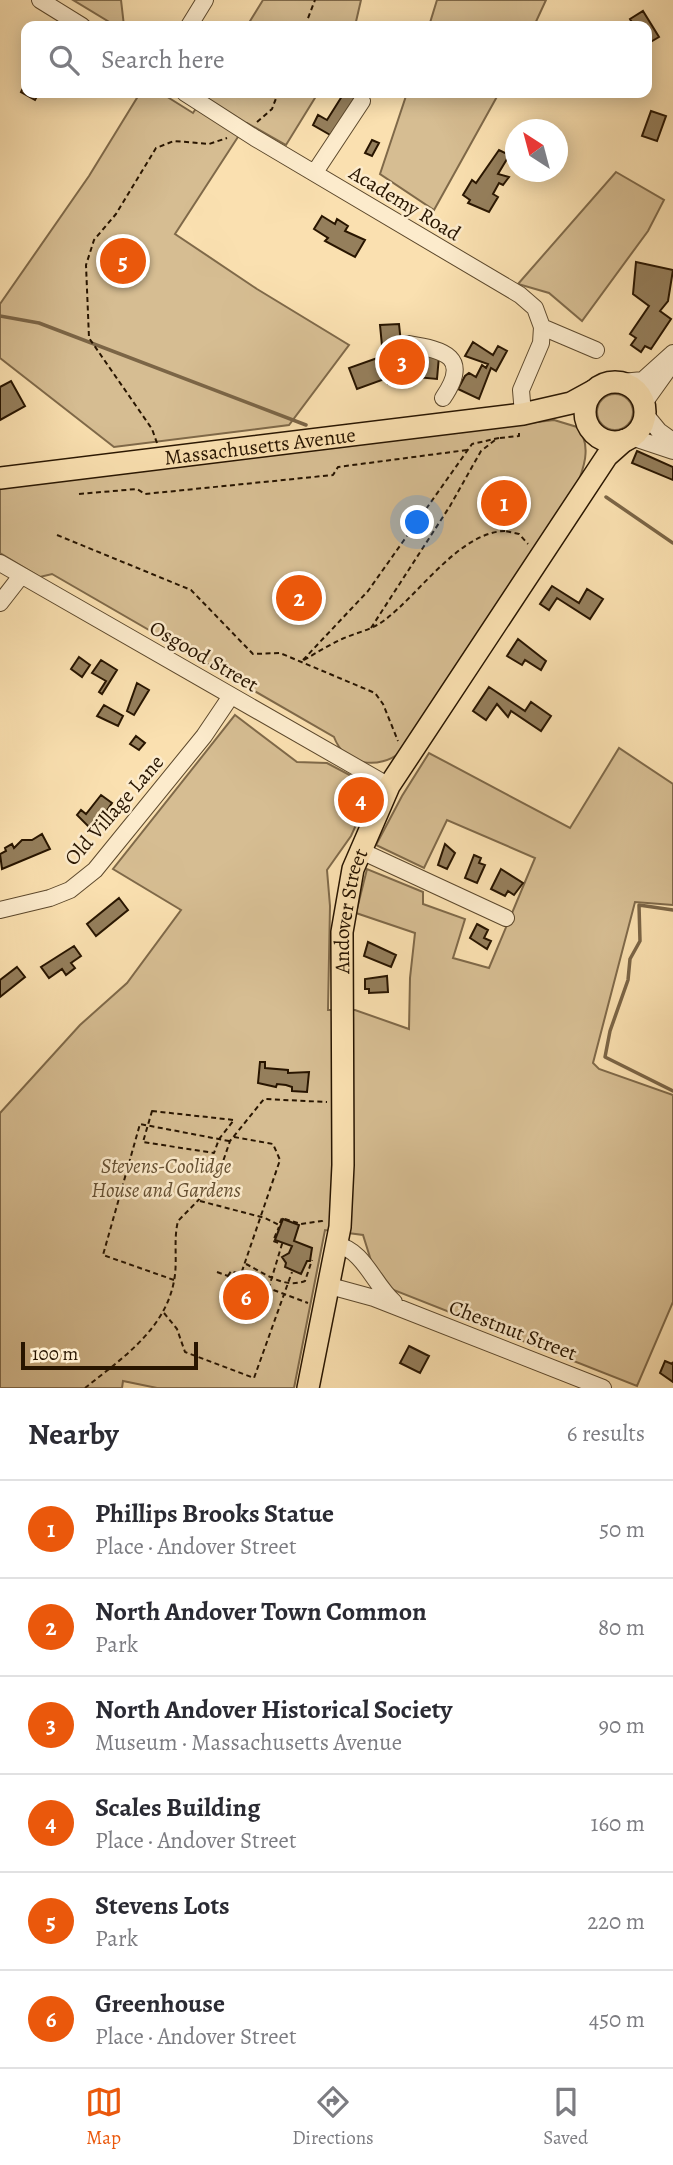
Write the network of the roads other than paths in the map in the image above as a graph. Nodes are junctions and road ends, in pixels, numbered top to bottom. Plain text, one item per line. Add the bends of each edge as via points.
1 (40, 0) edge
2 (202, 3) edge
3 (74, 21) edge
4 (193, 21) edge
5 (193, 98) edge
6 (362, 101) dead end
7 (315, 172) junction
8 (542, 327) junction
9 (408, 344) dead end
10 (596, 350) dead end
11 (673, 355) edge
12 (622, 382) junction
13 (593, 391) junction
14 (443, 398) dead end
15 (645, 409) junction
16 (519, 414) junction
17 (592, 431) junction
18 (628, 439) junction
19 (673, 441) edge
20 (673, 451) edge
21 (0, 478) edge
22 (581, 495) junction
23 (0, 563) edge
24 (21, 576) junction
25 (0, 603) edge
26 (231, 696) junction
27 (388, 786) junction
28 (359, 850) junction
29 (0, 910) edge
30 (506, 918) dead end
31 (334, 1235) junction
32 (330, 1286) junction
33 (407, 1312) junction
34 (308, 1388) edge
35 (603, 1388) edge

1 - 3 street
2 - 4 street
5 - 7 street, Academy Road
6 - 7 street
7 - 8 street, Academy Road via 520,295 535,308
8 - 10 street
8 - 16 street
9 - 14 street via 441,349 453,360 456,372
11 - 12 street via 643,380
11 - 15 street
12 - 13 main road via 603,384
12 - 15 main road via 636,390
13 - 16 main road, Massachusetts Avenue via 571,403
13 - 17 main road via 585,413
15 - 18 main road via 643,423
15 - 19 street via 659,431
16 - 17 main road, Massachusetts Avenue via 563,417
16 - 21 main road, Massachusetts Avenue
17 - 18 main road via 609,442
17 - 22 main road, Andover Street
18 - 20 street
18 - 22 main road, Andover Street via 607,456
22 - 27 main road, Andover Street
23 - 24 street, Osgood Street
24 - 25 street
24 - 26 street, Osgood Street
26 - 27 street, Osgood Street
26 - 29 street, Old Village Lane via 95,870 70,890
27 - 28 main road, Andover Street
28 - 30 street
28 - 31 main road, Andover Street via 347,890 342,932 343,1165
31 - 32 main road, Andover Street
31 - 33 street, Chestnut Street via 383,1293
32 - 33 street, Chestnut Street
32 - 34 main road, Andover Street
33 - 35 street, Chestnut Street

